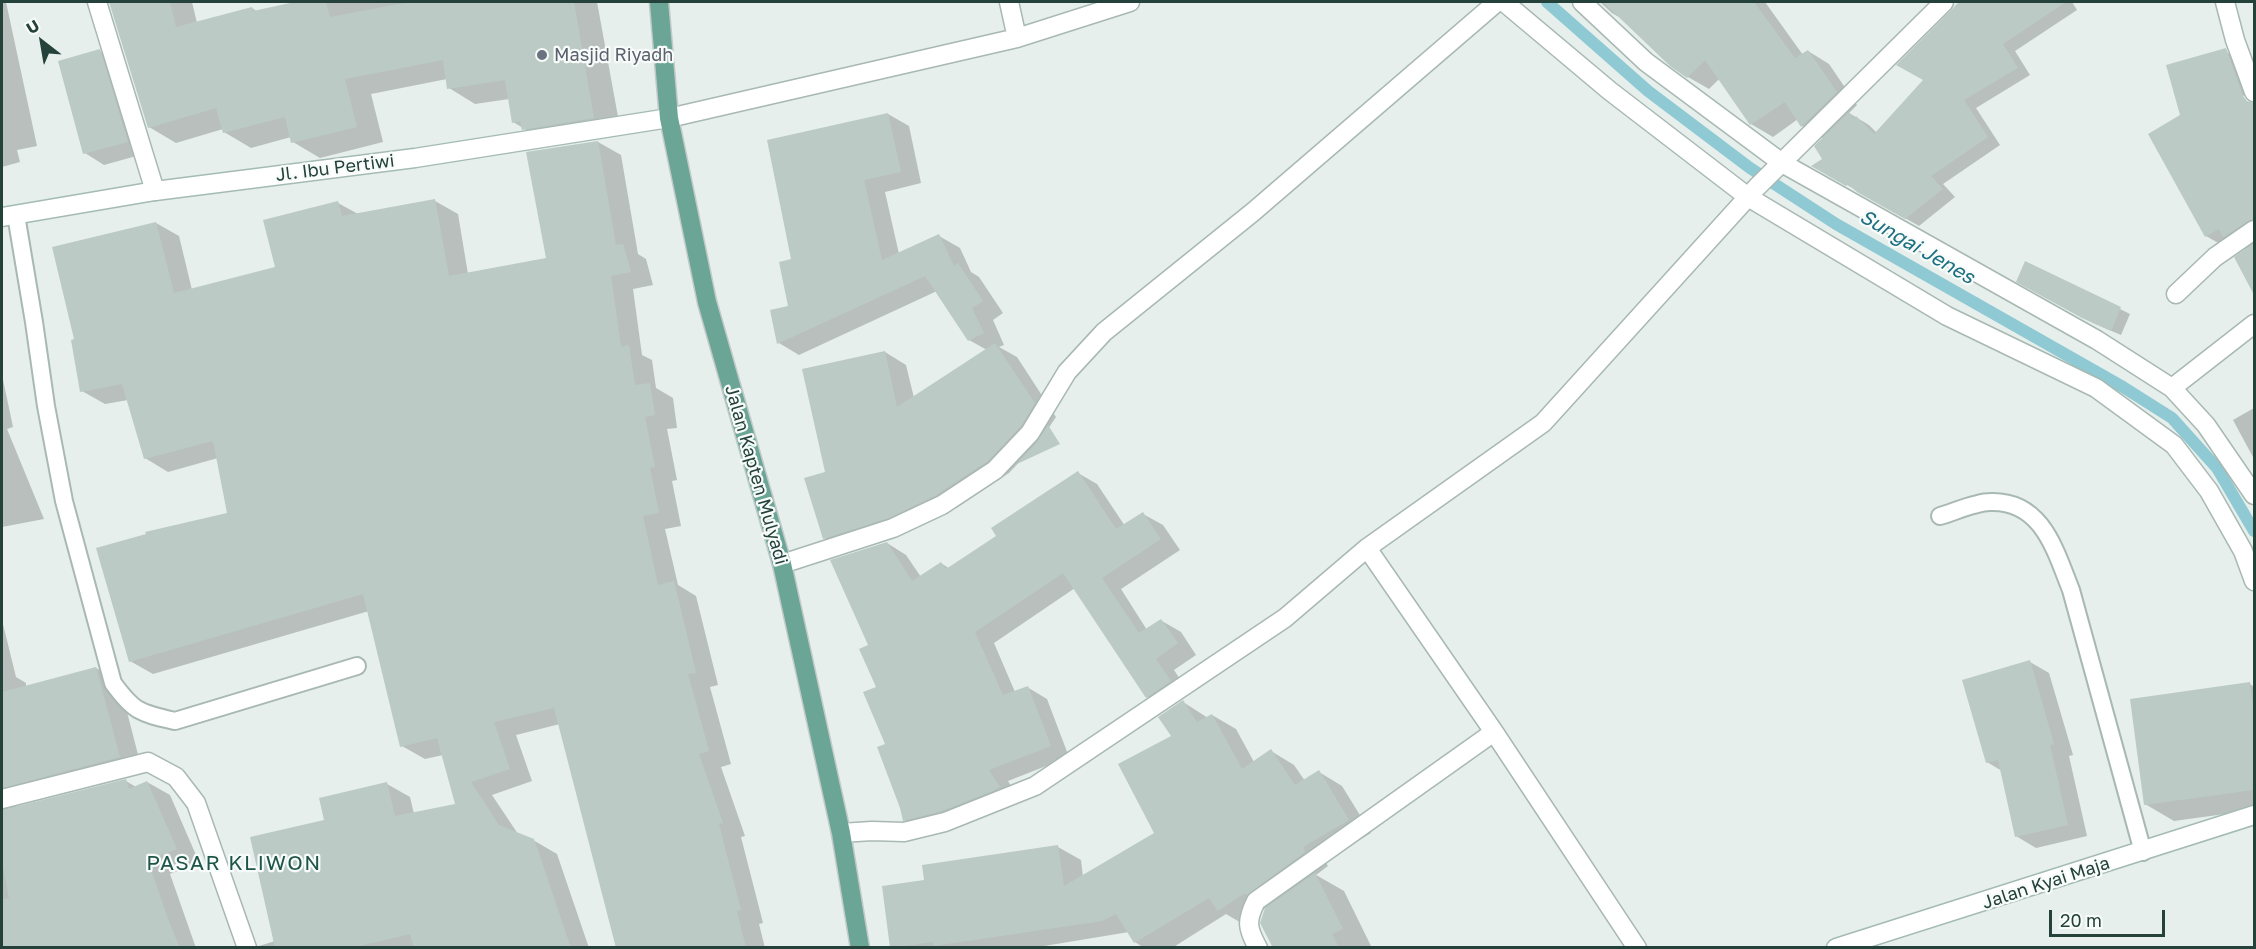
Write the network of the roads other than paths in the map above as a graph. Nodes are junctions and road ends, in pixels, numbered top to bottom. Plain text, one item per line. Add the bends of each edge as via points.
1 (97, 2) edge
2 (659, 2) edge
3 (1009, 2) edge
4 (1130, 2) edge
5 (1497, 2) edge
6 (1504, 2) edge
7 (1582, 2) edge
8 (1944, 2) edge
9 (2225, 2) edge
10 (1017, 38) junction
11 (2254, 92) edge
12 (669, 118) junction
13 (1779, 166) junction
14 (155, 191) junction
15 (1753, 192) junction
16 (9, 216) edge
17 (2254, 230) edge
18 (2176, 294) dead end
19 (2254, 324) edge
20 (2172, 388) junction
21 (2254, 495) edge
22 (1940, 516) dead end
23 (1367, 548) junction
24 (782, 564) junction
25 (2254, 581) edge
26 (357, 666) dead end
27 (1494, 732) junction
28 (2, 799) edge
29 (2254, 815) edge
30 (841, 833) junction
31 (2144, 852) junction
32 (247, 948) edge
33 (860, 948) edge
34 (1258, 948) edge
35 (1637, 948) edge
36 (1836, 948) edge

1 - 14 street
2 - 12 main road, Jalan Kapten Mulyadi
3 - 10 street
4 - 10 street, Jl. Ibu Pertiwi
5 - 24 street via 1253,212 1104,332 1067,372 1030,433 995,470 942,505 893,528
6 - 15 street via 1610,91
7 - 13 street via 1646,62
8 - 13 street
9 - 11 street
10 - 12 street, Jl. Ibu Pertiwi
12 - 14 street, Jl. Ibu Pertiwi via 415,158
12 - 24 main road, Jalan Kapten Mulyadi via 707,302
13 - 15 street
13 - 20 street via 2097,340
14 - 16 street, Jl. Ibu Pertiwi
15 - 23 street via 1543,423
15 - 25 street via 1947,316 2096,388 2174,445 2209,490 2243,551
16 - 26 lane via 34,322 64,501 113,682 130,705 175,721
17 - 18 street via 2215,257
19 - 20 street
20 - 21 street via 2206,425
22 - 31 lane via 1989,501 2022,507 2041,525 2070,590
23 - 27 street
23 - 30 street via 1285,618 1035,786 945,822 904,832
24 - 30 main road, Jalan Kapten Mulyadi
27 - 34 street via 1256,901 1249,915 1249,931
27 - 35 street
28 - 32 street via 148,762 176,777 196,803
29 - 31 street, Jalan Kyai Maja
30 - 33 main road, Jalan Kapten Mulyadi
31 - 36 street, Jalan Kyai Maja

